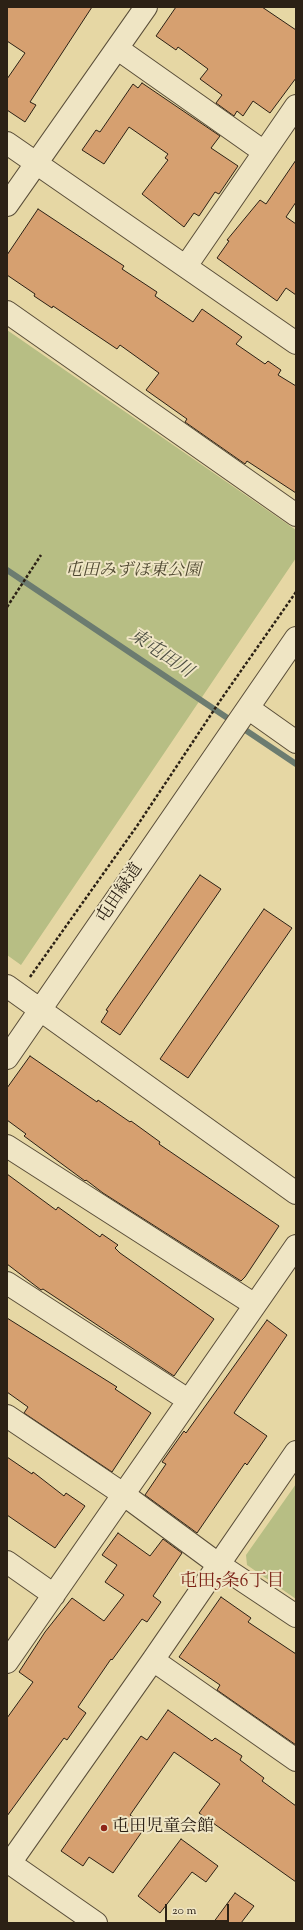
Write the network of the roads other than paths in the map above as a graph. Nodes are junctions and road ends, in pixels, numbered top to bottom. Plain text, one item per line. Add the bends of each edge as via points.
1 (146, 7) edge
2 (118, 49) junction
3 (296, 106) edge
4 (7, 143) edge
5 (264, 152) junction
6 (36, 163) junction
7 (7, 205) edge
8 (186, 266) junction
9 (7, 312) edge
10 (293, 335) edge
11 (296, 515) edge
12 (296, 638) edge
13 (241, 718) junction
14 (296, 742) edge
15 (7, 986) edge
16 (42, 1010) junction
17 (7, 1058) edge
18 (7, 1146) edge
19 (296, 1192) edge
20 (296, 1246) edge
21 (7, 1283) edge
22 (255, 1305) junction
23 (188, 1400) junction
24 (7, 1416) edge
25 (296, 1452) edge
26 (123, 1494) junction
27 (7, 1562) edge
28 (218, 1564) junction
29 (54, 1595) junction
30 (296, 1616) edge
31 (153, 1660) junction
32 (7, 1662) edge
33 (296, 1760) edge
34 (8, 1862) edge
35 (96, 1923) edge

1 - 2 street
2 - 5 street
2 - 6 street
3 - 5 street
4 - 6 street
5 - 8 street
6 - 7 street
6 - 8 street
8 - 10 street
9 - 11 street
12 - 13 street, 屯田緑道
13 - 14 street
13 - 16 street, 屯田緑道
15 - 16 street
16 - 17 street, 屯田緑道
16 - 19 street
18 - 22 street
20 - 22 street
21 - 23 street
22 - 23 street
23 - 26 street
24 - 26 street
25 - 28 street
26 - 28 street
26 - 29 street
27 - 29 street
28 - 30 street
28 - 31 street
29 - 32 street
31 - 33 street
31 - 34 street
34 - 35 street

